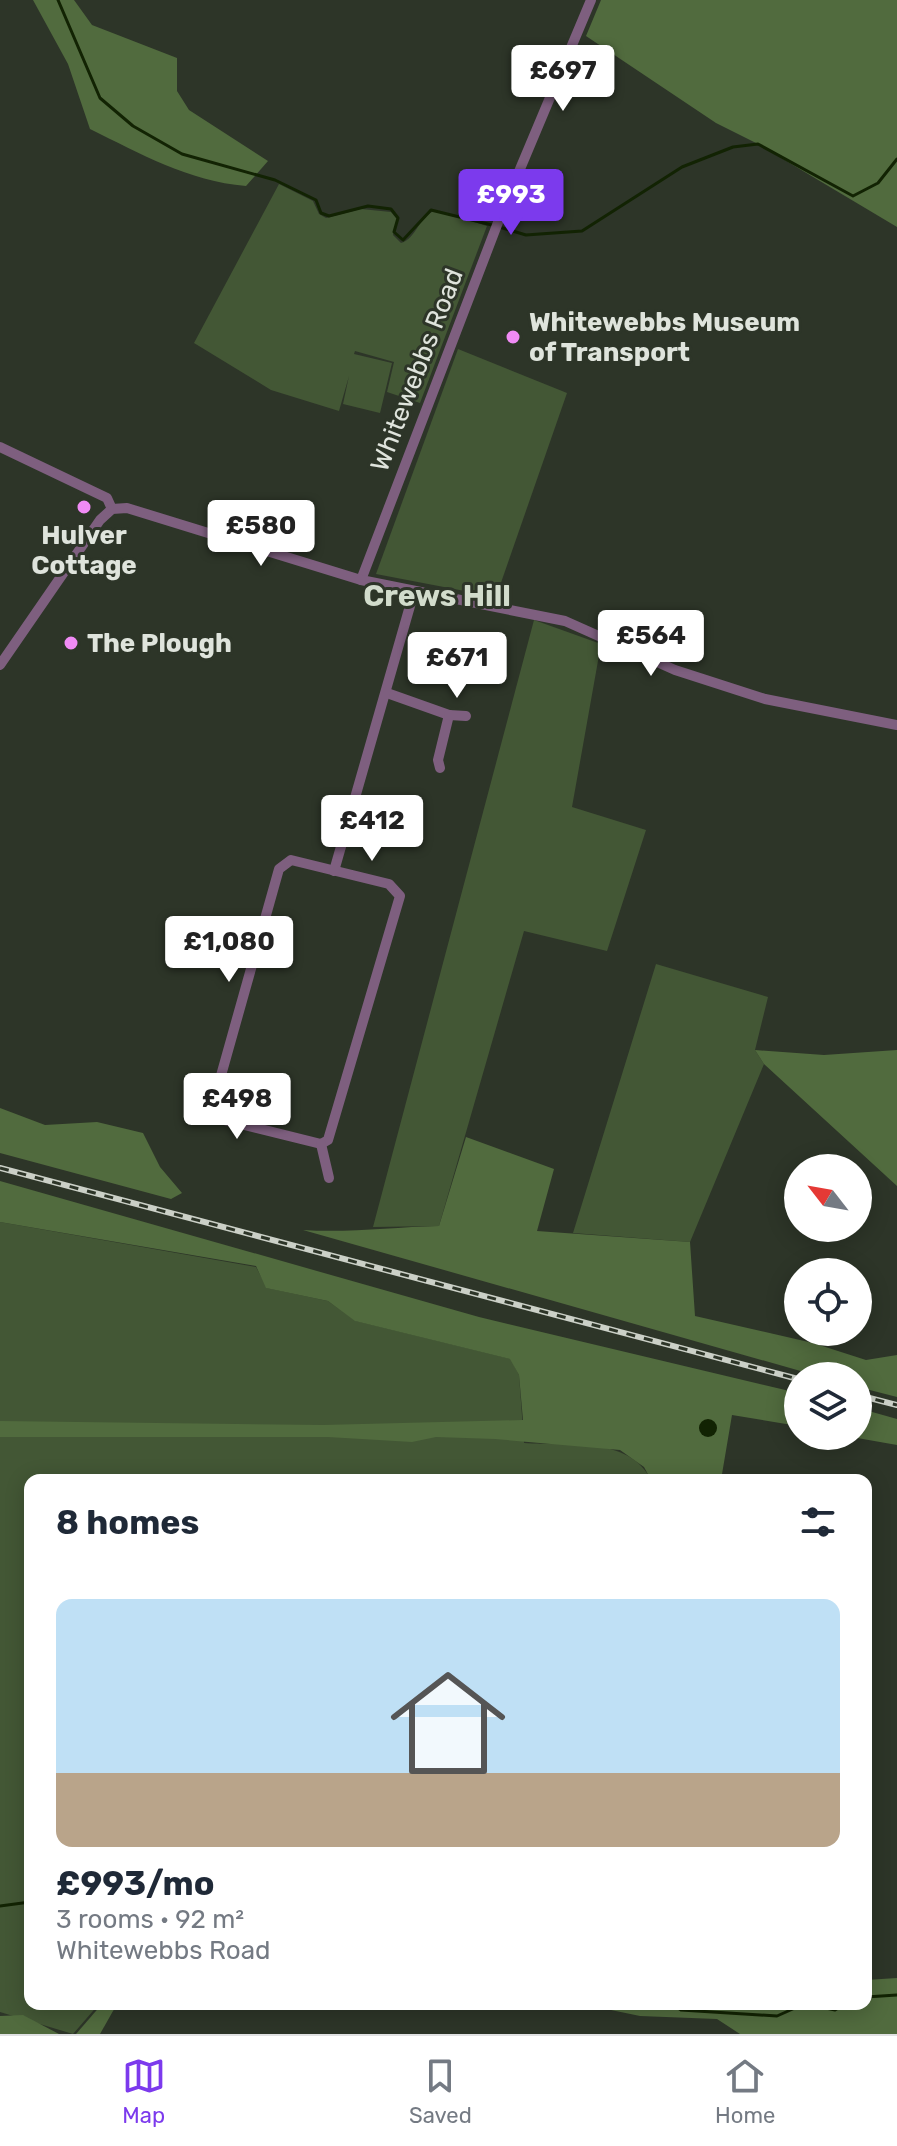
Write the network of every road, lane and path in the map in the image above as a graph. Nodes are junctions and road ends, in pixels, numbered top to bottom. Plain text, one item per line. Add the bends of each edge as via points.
1 (591, 0) edge
2 (0, 447) edge
3 (109, 511) junction
4 (361, 580) junction
5 (414, 592) junction
6 (0, 665) edge
7 (387, 693) junction
8 (449, 715) junction
9 (466, 716) dead end
10 (897, 725) edge
11 (440, 768) dead end
12 (334, 871) junction
13 (321, 1144) junction
14 (329, 1178) dead end

1 - 4 street, Whitewebbs Road via 502,212
2 - 3 street via 107,498
3 - 4 street via 147,513
3 - 6 street
4 - 5 street
5 - 7 street
5 - 10 street via 565,621 718,684 799,707
7 - 8 street
7 - 12 street
8 - 9 street
8 - 11 street
12 - 13 street via 396,888 400,896 328,1140
12 - 13 street via 291,860 279,869 213,1104 224,1120
13 - 14 street

